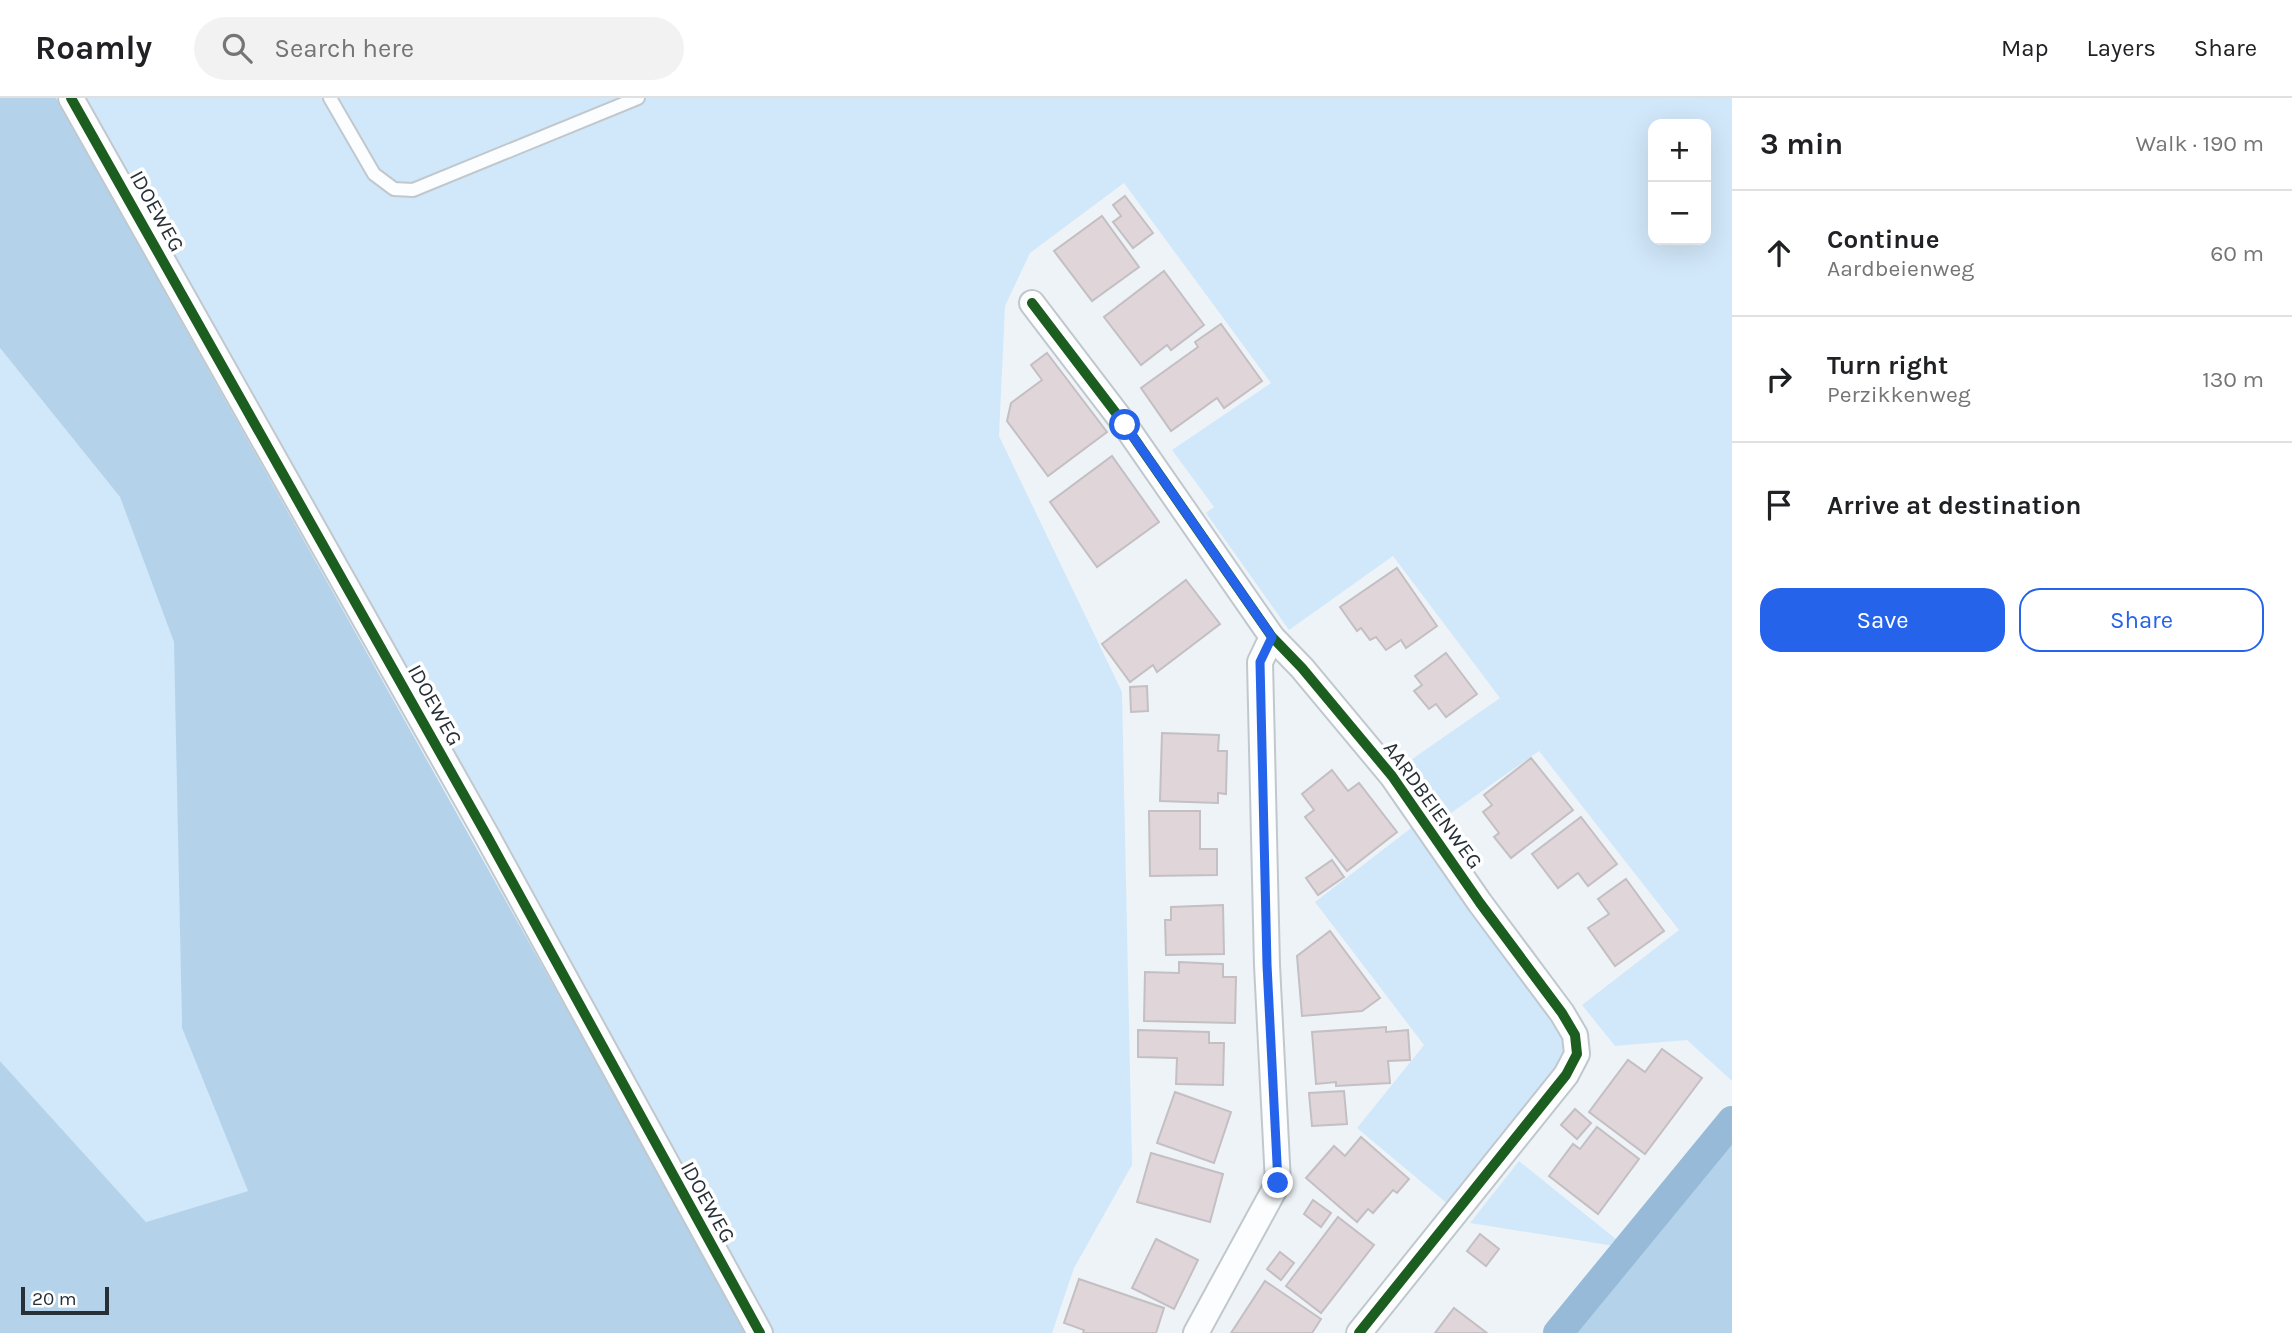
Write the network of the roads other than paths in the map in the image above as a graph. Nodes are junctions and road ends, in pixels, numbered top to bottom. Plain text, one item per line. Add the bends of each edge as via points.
1 (71, 98) edge
2 (330, 98) edge
3 (638, 98) edge
4 (1032, 303) dead end
5 (1272, 637) junction
6 (760, 1333) edge
7 (1196, 1333) edge
8 (1359, 1333) edge

1 - 6 street, IDOEWEG
2 - 3 lane via 374,174 394,189 412,190
4 - 5 street, AARDBEIENWEG via 1125,425
5 - 7 street via 1260,662 1278,1183
5 - 8 street, AARDBEIENWEG via 1392,776 1576,1035 1577,1054 1566,1075

